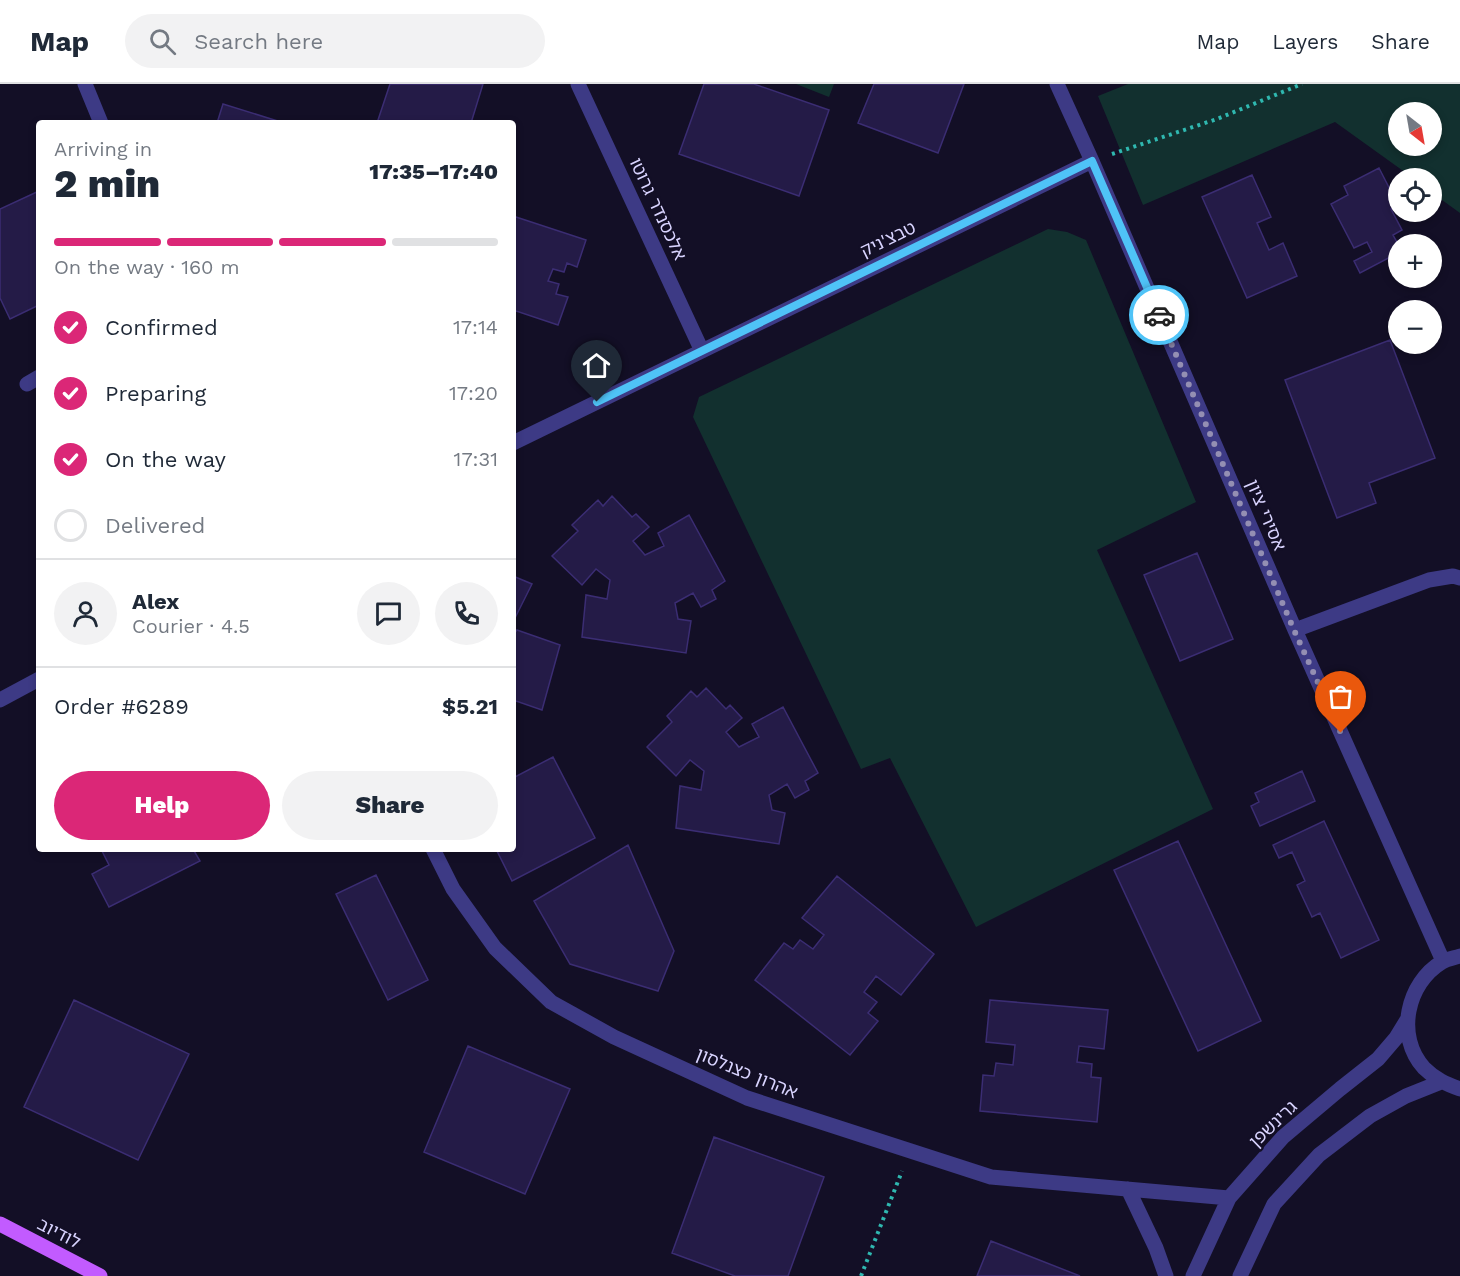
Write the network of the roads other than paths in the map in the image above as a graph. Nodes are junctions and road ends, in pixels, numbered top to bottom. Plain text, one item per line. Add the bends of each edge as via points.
1 (85, 84) edge
2 (578, 84) edge
3 (1057, 84) edge
4 (100, 120) edge
5 (1092, 161) junction
6 (702, 351) junction
7 (516, 442) edge
8 (1460, 578) edge
9 (1294, 630) junction
10 (36, 681) edge
11 (0, 700) edge
12 (434, 852) edge
13 (1460, 956) edge
14 (1443, 961) junction
15 (1407, 1020) junction
16 (1441, 1082) junction
17 (1460, 1089) edge
18 (1128, 1189) junction
19 (1229, 1198) junction
20 (0, 1224) edge
21 (100, 1276) edge
22 (1166, 1276) edge
23 (1193, 1276) edge
24 (1240, 1276) edge

1 - 4 street
2 - 6 street, אלכסנדר גרוטו
3 - 5 street, אסירי ציון
5 - 6 street, טבצ'ניק
5 - 9 street, אסירי ציון
6 - 7 street, טבצ'ניק
8 - 9 street via 1429,580
9 - 14 street, אסירי ציון
10 - 11 street
12 - 18 street, אהרון כצנלסון via 453,889 495,948 551,1002 614,1037 747,1098 991,1177
13 - 14 street
14 - 15 street via 1424,976 1412,997
15 - 16 street via 1411,1046 1423,1066
15 - 19 street, גרינשפן via 1378,1059 1283,1137
16 - 17 street
16 - 24 street via 1370,1116 1320,1155 1274,1204
18 - 19 street, אהרון כצנלסון
18 - 22 street
19 - 23 street, גרינשפן
20 - 21 main road, לודיוב

